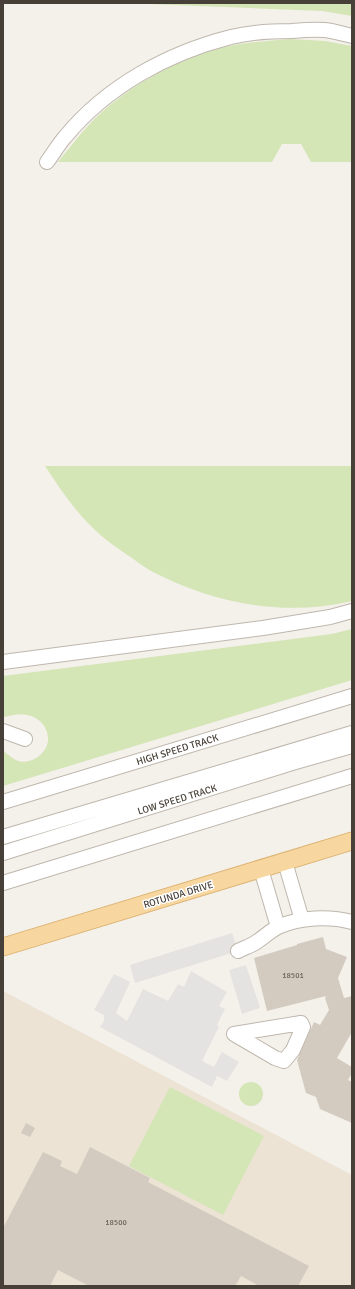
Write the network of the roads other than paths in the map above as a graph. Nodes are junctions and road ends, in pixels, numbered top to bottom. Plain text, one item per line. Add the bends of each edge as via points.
1 (352, 36) edge
2 (47, 162) dead end
3 (352, 611) edge
4 (3, 662) edge
5 (352, 696) edge
6 (3, 732) edge
7 (352, 733) edge
8 (25, 739) dead end
9 (352, 746) edge
10 (352, 776) edge
11 (3, 802) edge
12 (3, 837) edge
13 (352, 841) edge
14 (3, 853) edge
15 (285, 862) junction
16 (261, 869) junction
17 (3, 883) edge
18 (302, 920) junction
19 (352, 922) edge
20 (278, 927) junction
21 (3, 947) edge
22 (238, 951) dead end

1 - 2 lane via 324,30 269,31 232,36 198,46 137,75 110,93 64,138
3 - 4 lane via 263,628
5 - 11 lane, HIGH SPEED TRACK
6 - 8 lane
7 - 12 lane
9 - 14 lane, LOW SPEED TRACK
10 - 17 lane
13 - 15 main road, ROTUNDA DRIVE
15 - 16 main road, ROTUNDA DRIVE
15 - 18 lane
16 - 20 lane
16 - 21 main road, ROTUNDA DRIVE
18 - 19 lane via 332,918
18 - 20 lane
20 - 22 lane

